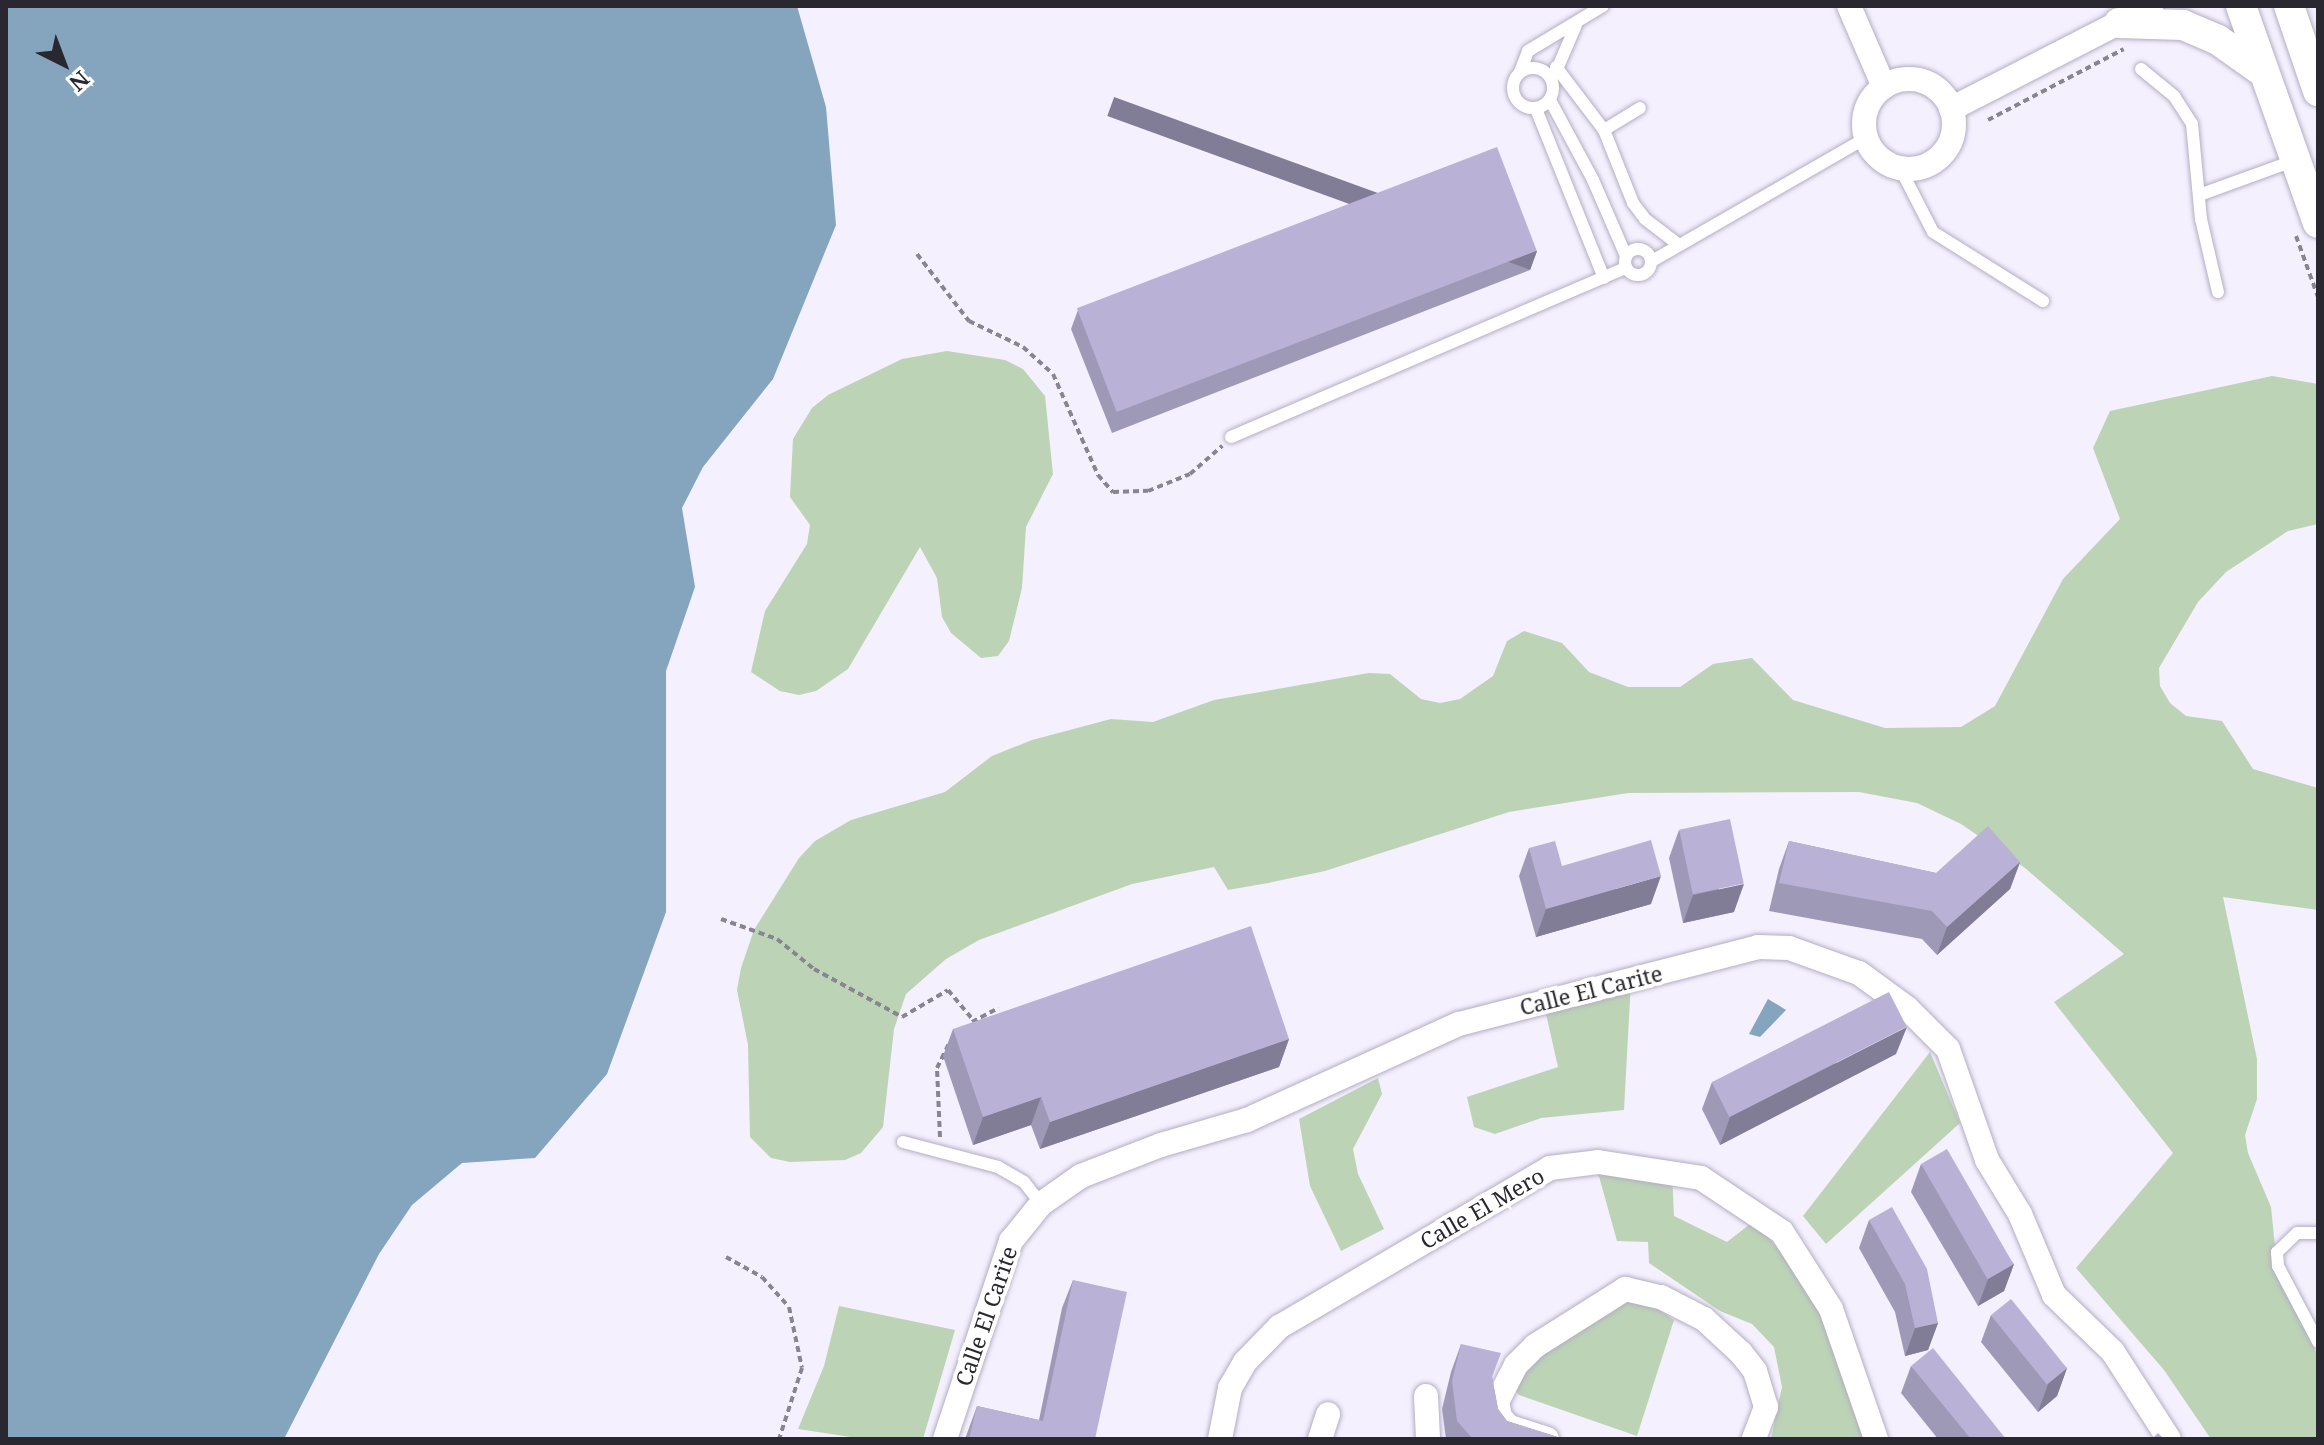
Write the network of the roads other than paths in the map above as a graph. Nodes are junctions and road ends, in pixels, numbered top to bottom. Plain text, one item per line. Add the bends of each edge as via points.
1 (1603, 6) edge
2 (1849, 6) edge
3 (2151, 6) edge
4 (2241, 6) edge
5 (2289, 6) edge
6 (2309, 6) edge
7 (1577, 22) junction
8 (2119, 23) junction
9 (1556, 67) junction
10 (2141, 69) dead end
11 (2262, 71) junction
12 (1520, 72) junction
13 (2315, 82) edge
14 (1553, 84) junction
15 (1884, 87) junction
16 (1550, 100) junction
17 (1640, 108) dead end
18 (1536, 109) junction
19 (1951, 109) junction
20 (1604, 130) junction
21 (1866, 138) junction
22 (2296, 160) junction
23 (1900, 168) junction
24 (2202, 194) junction
25 (2318, 223) edge
26 (1679, 245) junction
27 (1652, 261) junction
28 (1626, 262) junction
29 (1604, 278) junction
30 (2218, 292) dead end
31 (2043, 301) dead end
32 (1231, 437) road end
33 (903, 1142) dead end
34 (1041, 1204) junction
35 (2318, 1233) edge
36 (2318, 1342) edge
37 (1426, 1396) dead end
38 (1328, 1414) dead end
39 (945, 1439) edge
40 (1220, 1439) edge
41 (1320, 1439) edge
42 (1428, 1439) edge
43 (1547, 1439) edge
44 (1754, 1439) edge
45 (1876, 1439) edge
46 (2169, 1439) edge

1 - 7 lane
2 - 15 street
3 - 8 street
4 - 11 street
5 - 13 street
6 - 13 street
7 - 9 lane
7 - 12 lane via 1528,51
8 - 11 street via 2183,25
8 - 19 street
9 - 14 lane
9 - 20 lane
10 - 24 lane via 2174,96 2192,124
11 - 22 street
12 - 14 lane via 1544,70
12 - 18 lane via 1513,94 1522,106
14 - 16 lane
15 - 19 street via 1906,79 1928,83
15 - 21 street via 1868,104
16 - 18 lane
16 - 28 lane via 1593,180
17 - 20 lane
18 - 29 lane
19 - 23 street via 1953,132 1943,153 1923,167
20 - 26 lane via 1633,203
21 - 23 street via 1879,158
21 - 26 lane
22 - 24 lane
22 - 25 street
23 - 31 lane via 1933,232
24 - 30 lane via 2201,219
26 - 27 lane
27 - 28 lane via 1641,249
27 - 28 lane via 1641,276
28 - 29 lane
29 - 32 lane
33 - 34 lane via 998,1167 1024,1182
34 - 39 street, Calle El Carite via 1011,1241
34 - 46 street, Calle El Carite via 1081,1176 1247,1120 1459,1024 1758,947 1789,948 1859,973 1948,1049 1987,1160 2020,1214 2054,1295 2113,1352
35 - 36 lane via 2297,1233 2277,1252 2278,1266
37 - 42 street
38 - 41 street
40 - 45 street, Calle El Mero via 1230,1388 1245,1362 1279,1327 1550,1168 1598,1162 1701,1178 1782,1232 1831,1309
43 - 44 street via 1509,1427 1500,1417 1497,1402 1516,1365 1535,1346 1625,1289 1661,1297 1704,1319 1741,1353 1755,1371 1766,1407

